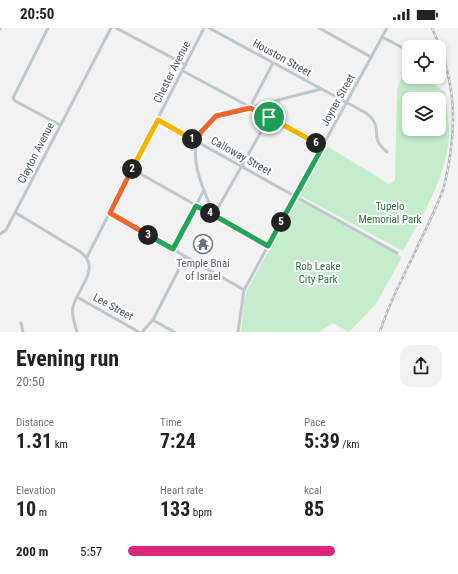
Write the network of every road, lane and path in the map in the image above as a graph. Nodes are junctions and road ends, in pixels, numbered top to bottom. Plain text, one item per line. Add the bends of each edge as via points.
1 (48, 28) edge
2 (111, 28) edge
3 (116, 28) edge
4 (204, 28) edge
5 (209, 28) edge
6 (318, 28) edge
7 (387, 28) edge
8 (382, 37) junction
9 (402, 47) edge
10 (372, 57) junction
11 (273, 63) junction
12 (186, 65) junction
13 (183, 71) junction
14 (321, 89) junction
15 (279, 100) junction
16 (347, 103) junction
17 (250, 108) junction
18 (269, 117) junction
19 (158, 120) junction
20 (60, 125) junction
21 (197, 142) junction
22 (323, 146) junction
23 (387, 152) dead end
24 (242, 166) junction
25 (132, 169) junction
26 (204, 190) junction
27 (296, 196) junction
28 (196, 206) junction
29 (16, 213) junction
30 (110, 213) junction
31 (214, 215) junction
32 (0, 234) edge
33 (268, 246) junction
34 (173, 249) junction
35 (397, 253) dead end
36 (87, 257) junction
37 (185, 257) junction
38 (244, 290) junction
39 (77, 297) junction
40 (152, 320) junction
41 (21, 323) dead end
42 (23, 332) edge
43 (77, 332) edge
44 (140, 332) edge
45 (174, 332) edge
46 (238, 332) edge

1 - 20 street via 13,98 14,101
2 - 20 street, Clayton Avenue
3 - 12 street
4 - 12 street, Chester Avenue
5 - 11 street, Houston Street
6 - 10 street
7 - 8 street, Joyner Street
8 - 9 street
8 - 10 street, Joyner Street
10 - 16 street, Joyner Street
11 - 14 street, Houston Street
11 - 17 street
12 - 13 street, Chester Avenue
13 - 17 street
13 - 19 street, Chester Avenue
14 - 15 street
14 - 16 street, Houston Street
15 - 17 street
15 - 18 street
16 - 22 street, Joyner Street
16 - 23 street, Houston Street via 374,120 376,139 379,146
17 - 18 street
17 - 21 street via 216,116 201,132
18 - 22 street
18 - 24 street
19 - 21 street, Calloway Street
19 - 25 street, Chester Avenue
20 - 29 street, Clayton Avenue
21 - 24 street, Calloway Street
21 - 26 street via 197,166
22 - 27 street, Joyner Street
24 - 27 street, Calloway Street
24 - 31 street
25 - 28 street
25 - 30 street, Chester Avenue
26 - 28 street
26 - 31 street
27 - 33 street, Joyner Street
27 - 35 street, Calloway Street
28 - 31 street
28 - 34 street
29 - 32 street, Clayton Avenue via 6,230
29 - 36 street
30 - 34 street
30 - 36 street, Chester Avenue
31 - 33 street
33 - 38 street, Joyner Street
34 - 37 street
36 - 39 street, Chester Avenue via 90,270
37 - 38 street
37 - 40 street
38 - 46 street, Joyner Street
39 - 43 street via 73,311
39 - 44 street, Lee Street
40 - 44 street
40 - 45 street
41 - 42 street

